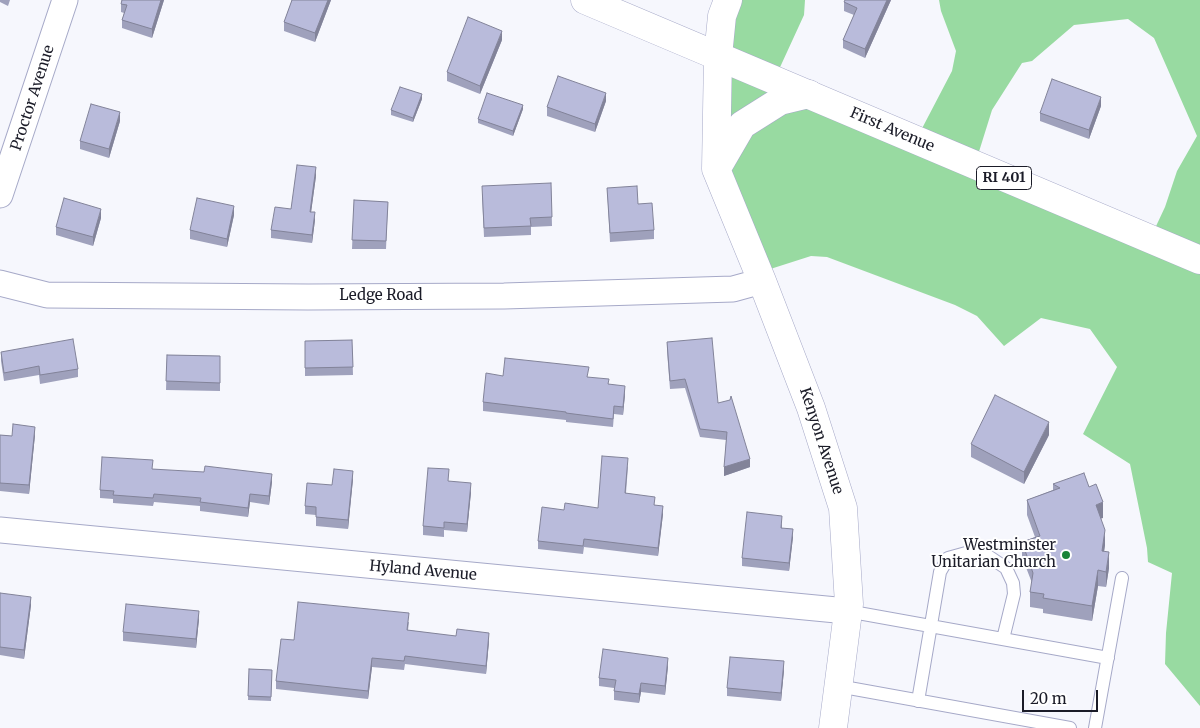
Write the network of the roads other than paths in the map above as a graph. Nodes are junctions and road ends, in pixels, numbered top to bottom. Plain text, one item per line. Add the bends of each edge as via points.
1 (65, 0) edge
2 (585, 0) edge
3 (728, 0) edge
4 (718, 56) junction
5 (809, 94) junction
6 (716, 169) junction
7 (0, 196) edge
8 (1200, 260) edge
9 (762, 281) junction
10 (0, 283) edge
11 (0, 530) edge
12 (1122, 578) dead end
13 (847, 611) junction
14 (932, 627) junction
15 (1003, 639) junction
16 (1108, 658) junction
17 (838, 686) junction
18 (918, 701) junction
19 (833, 728) edge
20 (1070, 728) edge
21 (1095, 728) edge

1 - 7 street, Proctor Avenue
2 - 4 street, First Avenue / RI 401
3 - 4 street, Kenyon Avenue via 722,16
4 - 5 street, First Avenue / RI 401
4 - 6 street, Kenyon Avenue
5 - 6 street via 780,101 742,125
5 - 8 street, First Avenue / RI 401
6 - 9 street, Kenyon Avenue
9 - 10 street, Ledge Road via 724,289 504,296 318,297 47,294
9 - 13 street, Kenyon Avenue via 811,408 843,508
11 - 13 street, Hyland Avenue
12 - 16 lane
13 - 14 lane
13 - 17 street, Kenyon Avenue
14 - 15 lane
14 - 15 lane via 940,572 948,558 966,552 988,556 1006,568 1013,583 1014,594
14 - 18 lane
15 - 16 lane
16 - 21 lane
17 - 18 lane
17 - 19 street, Kenyon Avenue
18 - 20 lane

